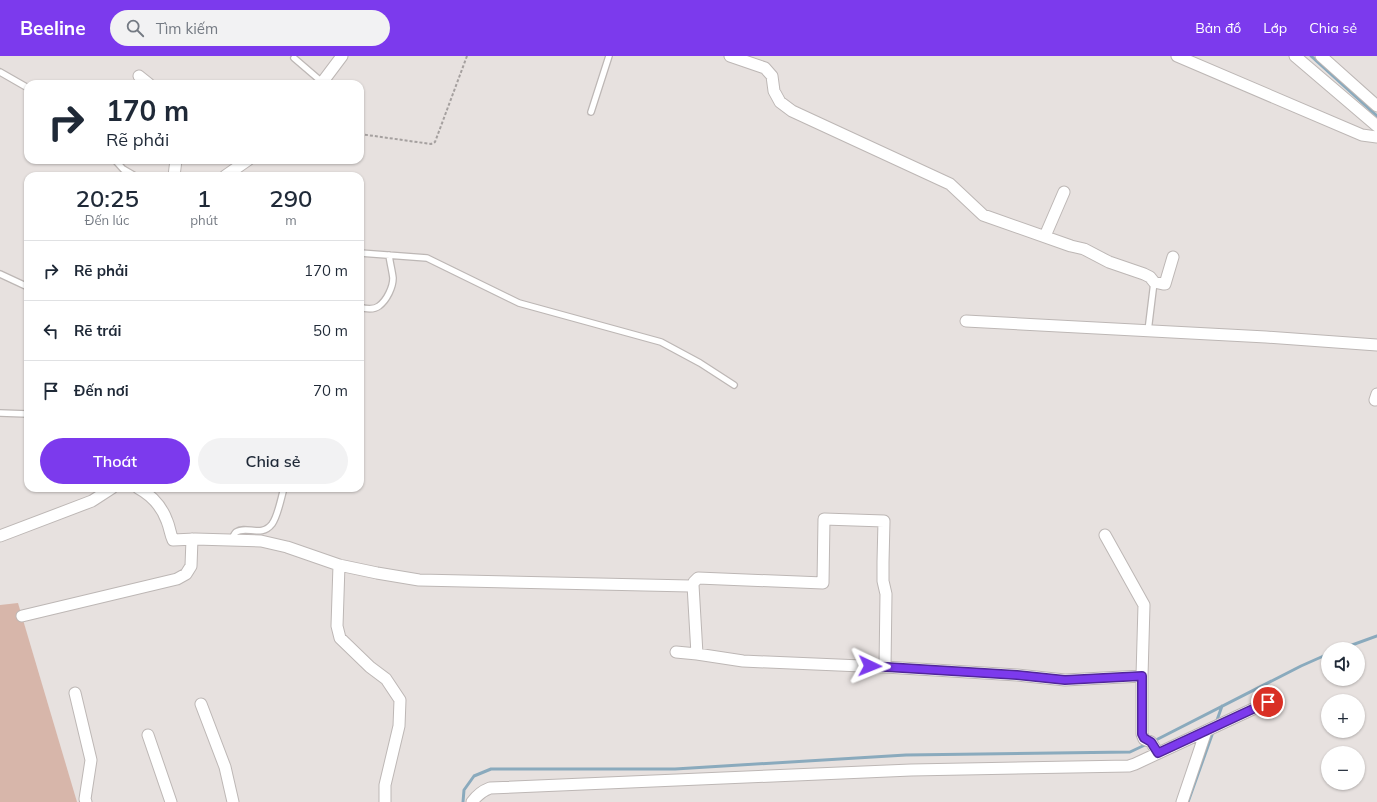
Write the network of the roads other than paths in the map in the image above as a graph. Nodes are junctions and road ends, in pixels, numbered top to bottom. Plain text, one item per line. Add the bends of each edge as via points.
1 (342, 56) edge
2 (609, 56) edge
3 (730, 56) edge
4 (1177, 56) edge
5 (1295, 56) edge
6 (1321, 56) edge
7 (294, 58) dead end
8 (753, 60) edge
9 (0, 72) edge
10 (139, 76) dead end
11 (144, 80) edge
12 (318, 80) edge
13 (323, 80) edge
14 (24, 86) edge
15 (1377, 106) edge
16 (591, 112) dead end
17 (1377, 126) edge
18 (1377, 137) edge
19 (119, 164) edge
20 (242, 164) edge
21 (128, 172) edge
22 (231, 172) edge
23 (1064, 192) dead end
24 (1045, 236) junction
25 (364, 253) edge
26 (389, 255) junction
27 (1173, 257) dead end
28 (0, 274) edge
29 (1154, 282) junction
30 (24, 285) edge
31 (364, 307) edge
32 (966, 321) dead end
33 (1148, 331) junction
34 (1377, 345) edge
35 (734, 385) dead end
36 (0, 412) edge
37 (24, 414) edge
38 (106, 492) edge
39 (144, 492) edge
40 (283, 492) edge
41 (1105, 534) dead end
42 (0, 536) edge
43 (192, 539) junction
44 (231, 540) junction
45 (339, 565) junction
46 (693, 585) junction
47 (22, 616) dead end
48 (676, 652) dead end
49 (697, 654) junction
50 (885, 667) junction
51 (1142, 676) junction
52 (75, 693) dead end
53 (1268, 702) dead end
54 (201, 704) dead end
55 (1206, 731) junction
56 (148, 735) dead end
57 (1156, 750) junction
58 (86, 802) edge
59 (171, 802) edge
60 (233, 802) edge
61 (385, 802) edge
62 (472, 802) edge
63 (1182, 802) edge

1 - 13 street
2 - 16 lane
3 - 8 street
4 - 18 street via 1362,135
5 - 17 street
6 - 15 street
7 - 12 lane
8 - 24 street via 772,76 774,91 780,102 792,111 950,184 983,215
9 - 14 lane
10 - 11 street
19 - 21 lane
20 - 22 street
23 - 24 street
24 - 29 street via 1090,251 1109,262 1148,276
25 - 26 lane
26 - 31 lane via 393,279 391,290 379,306
26 - 35 lane via 427,258 519,303 661,342
27 - 29 street via 1165,284
28 - 30 lane
29 - 33 lane
32 - 33 street
33 - 34 street
36 - 37 lane
38 - 42 street via 92,501
39 - 43 street via 152,497 161,509 173,540
40 - 44 lane via 272,524 265,530 240,531 235,533
41 - 51 street via 1144,605
43 - 44 street
43 - 47 street via 191,566 186,574 177,580
44 - 45 street via 267,542
45 - 46 street via 419,580
45 - 61 street via 337,626 340,638 386,679 400,700 399,726 385,785
46 - 49 street
46 - 50 street via 698,578 824,583 824,519 884,521
48 - 49 street
49 - 50 street via 744,661
50 - 51 street via 1065,680
51 - 57 street via 1142,734
52 - 58 street via 91,760 84,798
53 - 55 street
54 - 60 street via 225,767
55 - 57 street
55 - 63 street
56 - 59 street
57 - 62 street via 1129,766 911,770 490,788 482,791

